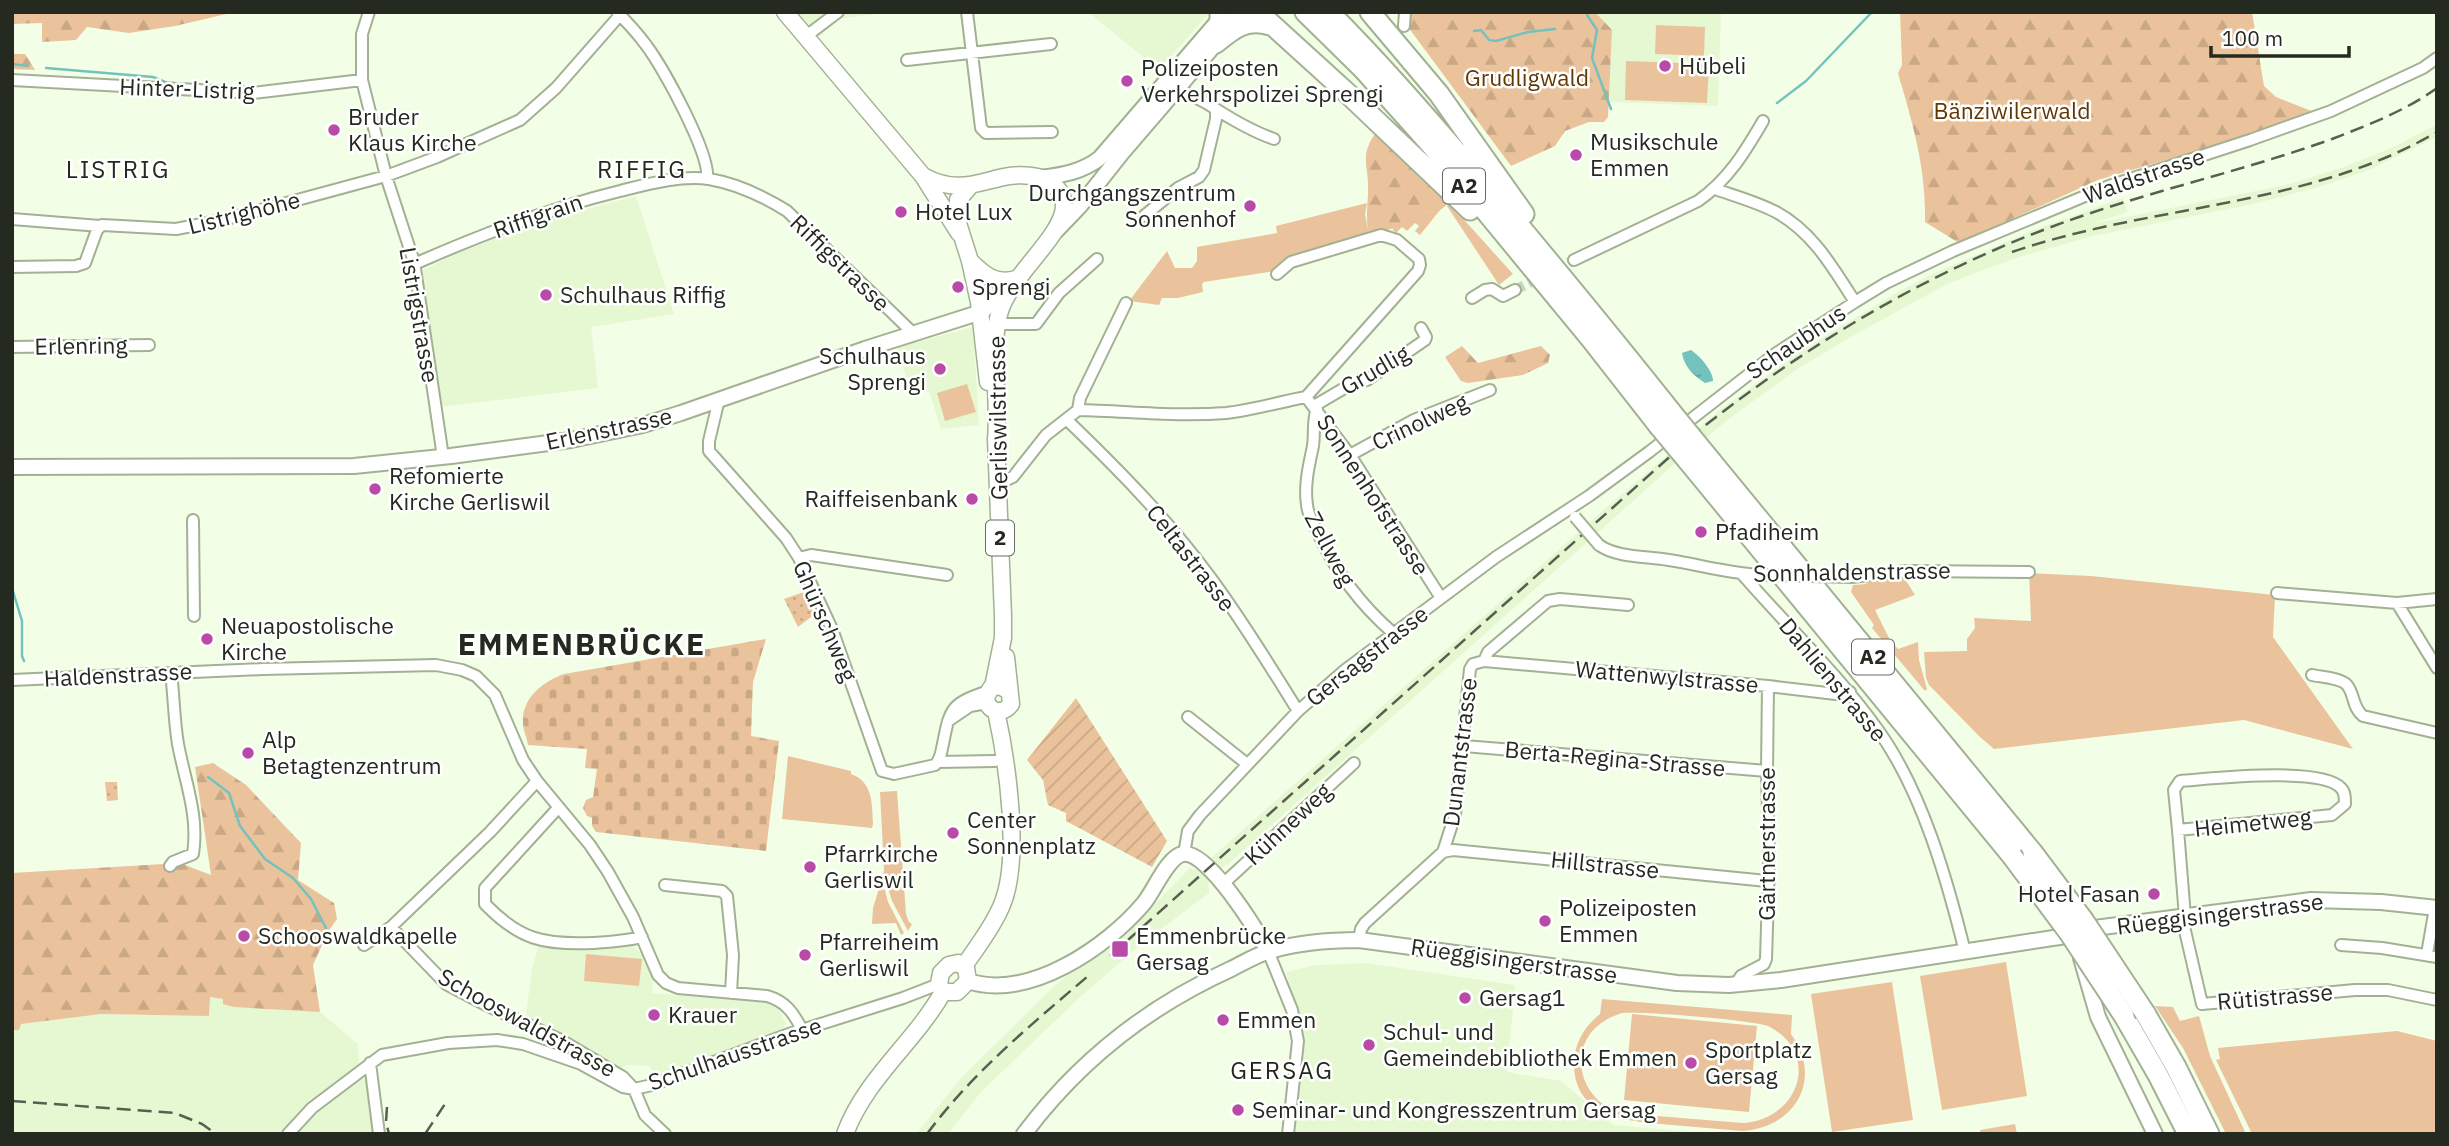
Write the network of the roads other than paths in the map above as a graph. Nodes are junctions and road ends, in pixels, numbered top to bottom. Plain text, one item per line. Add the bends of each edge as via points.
1 (369, 12) edge
2 (785, 12) edge
3 (838, 12) edge
4 (967, 12) edge
5 (1242, 12) edge
6 (1305, 12) edge
7 (1329, 12) edge
8 (1370, 12) edge
9 (1405, 12) edge
10 (619, 14) edge
11 (1222, 15) edge
12 (1264, 18) edge
13 (1404, 26) dead end
14 (806, 37) junction
15 (1216, 43) junction
16 (1051, 44) dead end
17 (971, 52) junction
18 (2437, 58) edge
19 (907, 60) dead end
20 (12, 80) edge
21 (362, 80) junction
22 (1172, 84) junction
23 (1216, 110) junction
24 (1763, 121) dead end
25 (1052, 132) dead end
26 (1274, 139) dead end
27 (386, 176) junction
28 (923, 176) junction
29 (1040, 178) junction
30 (707, 179) junction
31 (970, 186) junction
32 (1714, 189) junction
33 (1144, 216) dead end
34 (12, 219) edge
35 (100, 226) junction
36 (1055, 232) junction
37 (959, 233) junction
38 (1097, 259) dead end
39 (1574, 260) tunnel mouth
40 (970, 261) junction
41 (414, 262) junction
42 (12, 267) edge
43 (1277, 274) dead end
44 (1561, 276) junction
45 (1013, 283) junction
46 (1515, 290) tunnel mouth
47 (1472, 298) dead end
48 (1855, 302) junction
49 (1126, 303) dead end
50 (980, 312) junction
51 (997, 324) junction
52 (1421, 328) dead end
53 (914, 333) junction
54 (149, 345) dead end
55 (12, 347) edge
56 (1612, 370) junction
57 (1490, 390) dead end
58 (719, 399) junction
59 (1312, 404) junction
60 (1078, 410) junction
61 (1665, 419) junction
62 (1067, 420) junction
63 (996, 439) junction
64 (1350, 455) junction
65 (443, 457) junction
66 (12, 467) edge
67 (1705, 467) junction
68 (998, 484) junction
69 (1589, 496) joint
70 (1572, 513) junction
71 (193, 520) dead end
72 (799, 558) junction
73 (2029, 572) dead end
74 (1742, 574) junction
75 (947, 575) dead end
76 (2277, 593) dead end
77 (1441, 598) junction
78 (2437, 599) edge
79 (2396, 603) junction
80 (1628, 605) dead end
81 (194, 616) dead end
82 (1393, 633) junction
83 (1484, 661) junction
84 (2437, 668) edge
85 (171, 673) junction
86 (2312, 675) dead end
87 (12, 680) edge
88 (1768, 686) junction
89 (1850, 692) junction
90 (997, 699) junction
91 (1298, 710) junction
92 (1188, 717) dead end
93 (2437, 733) edge
94 (1464, 746) junction
95 (995, 761) dead end
96 (938, 762) junction
97 (1354, 763) dead end
98 (1247, 764) junction
99 (1766, 771) junction
100 (537, 781) junction
101 (558, 808) junction
102 (2178, 830) junction
103 (1443, 852) junction
104 (1184, 854) junction
105 (170, 866) dead end
106 (1767, 881) junction
107 (1223, 884) junction
108 (665, 885) dead end
109 (2436, 908) edge
110 (2185, 917) junction
111 (391, 927) junction
112 (642, 937) junction
113 (2072, 939) junction
114 (1360, 940) junction
115 (2341, 944) dead end
116 (364, 945) dead end
117 (1268, 951) junction
118 (1965, 952) junction
119 (2432, 955) edge
120 (966, 974) junction
121 (1735, 985) junction
122 (941, 988) junction
123 (731, 993) junction
124 (912, 995) junction
125 (2437, 1000) edge
126 (927, 1018) junction
127 (802, 1030) junction
128 (370, 1063) junction
129 (634, 1089) junction
130 (288, 1134) edge
131 (379, 1134) edge
132 (665, 1134) edge
133 (845, 1134) edge
134 (1024, 1134) edge
135 (1288, 1134) edge
136 (2155, 1134) edge
137 (2188, 1134) edge
138 (2209, 1134) edge

1 - 21 street, Listrigstrasse via 362,34
2 - 14 main road, 2
3 - 14 street
4 - 17 street
5 - 15 street
6 - 56 highway, A2 via 1408,118
7 - 44 highway, A2 via 1420,108
8 - 44 highway via 1439,94 1559,258
9 - 13 street
10 - 27 street, Listrighöhe via 556,88 520,120
10 - 30 street via 660,66 707,163
11 - 22 street
12 - 15 highway via 1242,24
12 - 56 highway via 1498,239 1591,353
14 - 28 main road, 2
15 - 22 street
16 - 17 street
17 - 19 street
17 - 25 street via 985,132
18 - 48 street, Waldstrasse via 2330,111 2109,186 1954,251
20 - 21 street, Hinter-Listrig via 253,93
21 - 27 street, Listrigstrasse
22 - 23 street
22 - 29 street via 1094,162 1070,174
22 - 36 street
23 - 26 street
23 - 33 street via 1204,170
24 - 32 street via 1744,154
27 - 35 street, Listrighöhe via 185,228
27 - 41 street, Listrigstrasse
28 - 31 main road via 948,187
28 - 37 main road, 2
29 - 31 main road via 999,178
29 - 36 main road, 2 via 1056,186 1062,197 1064,210
30 - 41 street, Riffigrain via 668,181 567,204
30 - 53 street, Riffigstrasse via 744,188 787,211
31 - 37 main road via 956,208
32 - 39 street
32 - 48 street, Schaubhus via 1774,211 1810,236
34 - 35 street, Listrighöhe
35 - 42 street via 85,263
36 - 45 main road, 2
37 - 40 main road, 2
38 - 51 street via 1059,293 1036,324
40 - 45 main road via 992,279
40 - 50 main road, 2
41 - 65 street, Listrigstrasse
43 - 59 street via 1291,262 1381,235 1397,240 1419,259 1418,271
44 - 61 highway, A2
45 - 50 street
45 - 51 main road, 2
46 - 47 street via 1503,296 1485,290
48 - 69 street, Schaubhus via 1775,354
49 - 60 street
50 - 53 street, Erlenstrasse
50 - 63 main road, 2
51 - 63 main road, Gerliswilstrasse / 2
52 - 59 street, Grudlig via 1425,340 1367,380
53 - 58 street, Erlenstrasse
54 - 55 street, Erlenring
56 - 61 highway, A2
57 - 64 street, Crinolweg via 1414,420
58 - 65 street, Erlenstrasse via 608,433
58 - 72 street, Ghürschweg via 709,451
59 - 60 street, Sonnenhofstrasse via 1177,415
59 - 64 street, Sonnenhofstrasse
59 - 82 street, Zellweg via 1309,514 1349,589
60 - 62 street
61 - 67 highway, A2, bridge
62 - 68 street via 1046,435 1017,473
62 - 91 street, Celtastrasse via 1182,541
63 - 68 main road, Gerliswilstrasse / 2
64 - 77 street, Sonnenhofstrasse
65 - 66 street, Erlenstrasse via 354,466
67 - 137 highway, A2, bridge via 2077,944 2124,1016
67 - 138 highway, A2, bridge via 1972,775 2033,853 2145,1013
68 - 90 main road, Gerliswilstrasse / 2 via 1003,638
69 - 70 street, Gersagstrasse
70 - 74 street, Sonnhaldenstrasse, bridge via 1599,545 1616,552
70 - 77 street, Gersagstrasse via 1496,557
71 - 81 street
72 - 75 street via 811,555
72 - 96 street, Ghürschweg via 832,629 882,771 894,774
73 - 74 street, Sonnhaldenstrasse, bridge via 1908,571 1852,577
74 - 89 street, Dahlienstrasse
76 - 79 street
77 - 82 street, Gersagstrasse
78 - 79 street
79 - 84 street
80 - 83 street, Dunantstrasse via 1548,601 1488,652
82 - 91 street, Gersagstrasse
83 - 88 street, Wattenwylstrasse
83 - 94 street, Dunantstrasse via 1470,670
85 - 87 street, Haldenstrasse
85 - 100 street, Haldenstrasse via 436,665 462,670 485,683 495,695
85 - 105 street via 178,745 193,803 194,842 192,854
86 - 93 street via 2347,685 2363,716
88 - 89 street, Wattenwylstrasse
88 - 99 street, Gärtnerstrasse
89 - 118 street, Dahlienstrasse via 1880,731 1919,804
90 - 96 street via 961,700 953,708
90 - 120 main road, Gerliswilstrasse / 2 via 1009,793 1011,860 1006,895
91 - 98 street, Gersagstrasse
92 - 98 street
94 - 99 street, Berta-Regina-Strasse
94 - 103 street, Dunantstrasse via 1455,814
95 - 96 street
97 - 107 street, Kühneweg
98 - 104 street, Gersagstrasse via 1188,831
99 - 106 street, Gärtnerstrasse
100 - 101 street, Haldenstrasse
100 - 111 street
101 - 112 street, Haldenstrasse via 608,872
101 - 112 street via 485,888 485,904 517,931 541,942
102 - 102 street, Heimetweg via 2332,815 2344,804 2345,796 2333,783 2305,777 2180,781 2174,790
102 - 110 street, Heimetweg
103 - 106 street, Hillstrasse
103 - 114 street, Dunantstrasse via 1365,923
104 - 107 street via 1203,863
104 - 120 street, Gersagstrasse via 1170,862 1144,903 1087,955 1013,982 986,985
106 - 121 street, Gärtnerstrasse via 1764,964 1741,975
107 - 117 street
108 - 123 street via 727,895 733,955
109 - 110 street, Rüeggisingerstrasse via 2311,900
109 - 119 street
110 - 113 street, Rüeggisingerstrasse via 2087,929 2082,922 2072,921 2066,929
110 - 125 street, Rütistrasse via 2202,1004 2355,990 2388,990
111 - 116 street
111 - 129 street, Schooswaldstrasse via 446,984 561,1040 623,1077
112 - 123 street, Haldenstrasse via 666,983
113 - 118 street, Rüeggisingerstrasse
113 - 136 street via 2098,1017
114 - 117 street, Rüeggisingerstrasse
114 - 121 street, Rüeggisingerstrasse via 1677,983
115 - 119 street
117 - 134 street, Rüeggisingerstrasse via 1191,987 1109,1044 1062,1086
117 - 135 street via 1292,1010 1298,1041
118 - 121 street, Rüeggisingerstrasse
120 - 122 main road via 957,992
120 - 122 main road via 958,963 949,965 941,974
122 - 124 street, Schulhausstrasse
122 - 126 main road
123 - 127 street, Haldenstrasse via 777,999 788,1007
124 - 126 street via 922,1003
124 - 127 street, Schulhausstrasse
126 - 133 main road via 862,1098
127 - 129 street, Schulhausstrasse
128 - 129 street, Schulhausstrasse via 382,1055 448,1043 497,1040 556,1054
128 - 130 street, Schulhausstrasse via 312,1108
128 - 131 street
129 - 132 street via 645,1115

